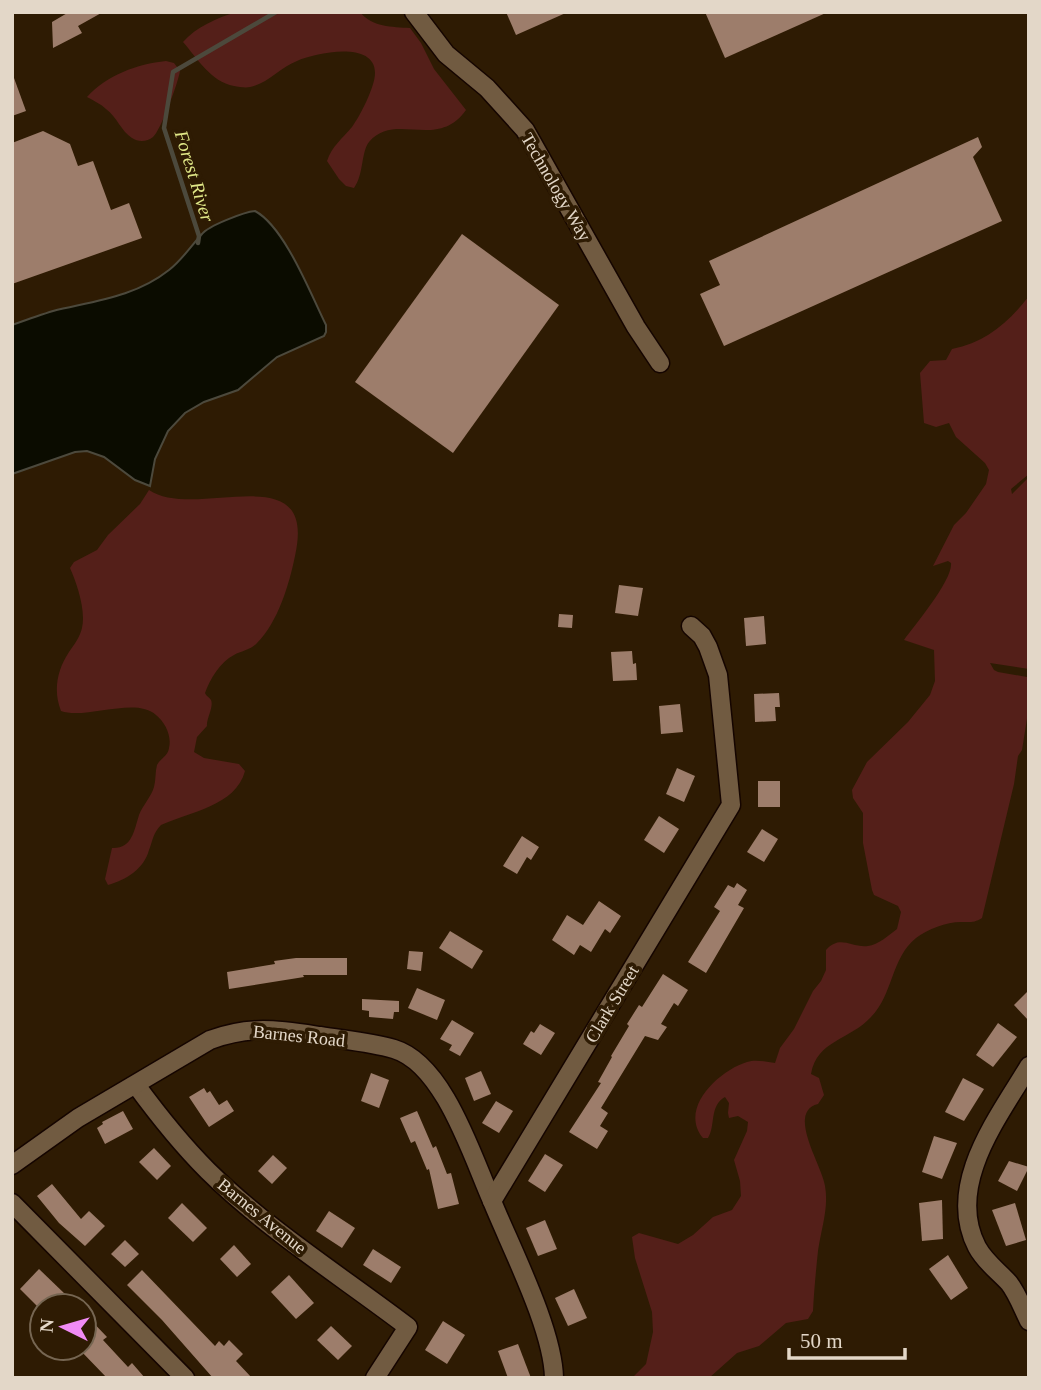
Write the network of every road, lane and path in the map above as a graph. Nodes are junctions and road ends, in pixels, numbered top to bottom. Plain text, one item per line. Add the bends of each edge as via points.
1 (414, 12) edge
2 (660, 363) dead end
3 (691, 626) dead end
4 (1029, 1066) edge
5 (136, 1085) junction
6 (12, 1164) edge
7 (492, 1201) junction
8 (12, 1203) edge
9 (1029, 1321) edge
10 (185, 1378) edge
11 (375, 1378) edge
12 (554, 1378) edge

1 - 2 street, Technology Way via 446,54 487,88 524,130
3 - 7 street, Clark Street via 702,636 718,675 731,805
4 - 9 street via 981,1150 966,1201 977,1247 1010,1284
5 - 6 street, Barnes Road
5 - 7 street, Barnes Road via 211,1040 250,1029 395,1049 424,1066 442,1091
5 - 11 street, Barnes Avenue via 220,1182 408,1327
7 - 12 street via 544,1330
8 - 10 street

